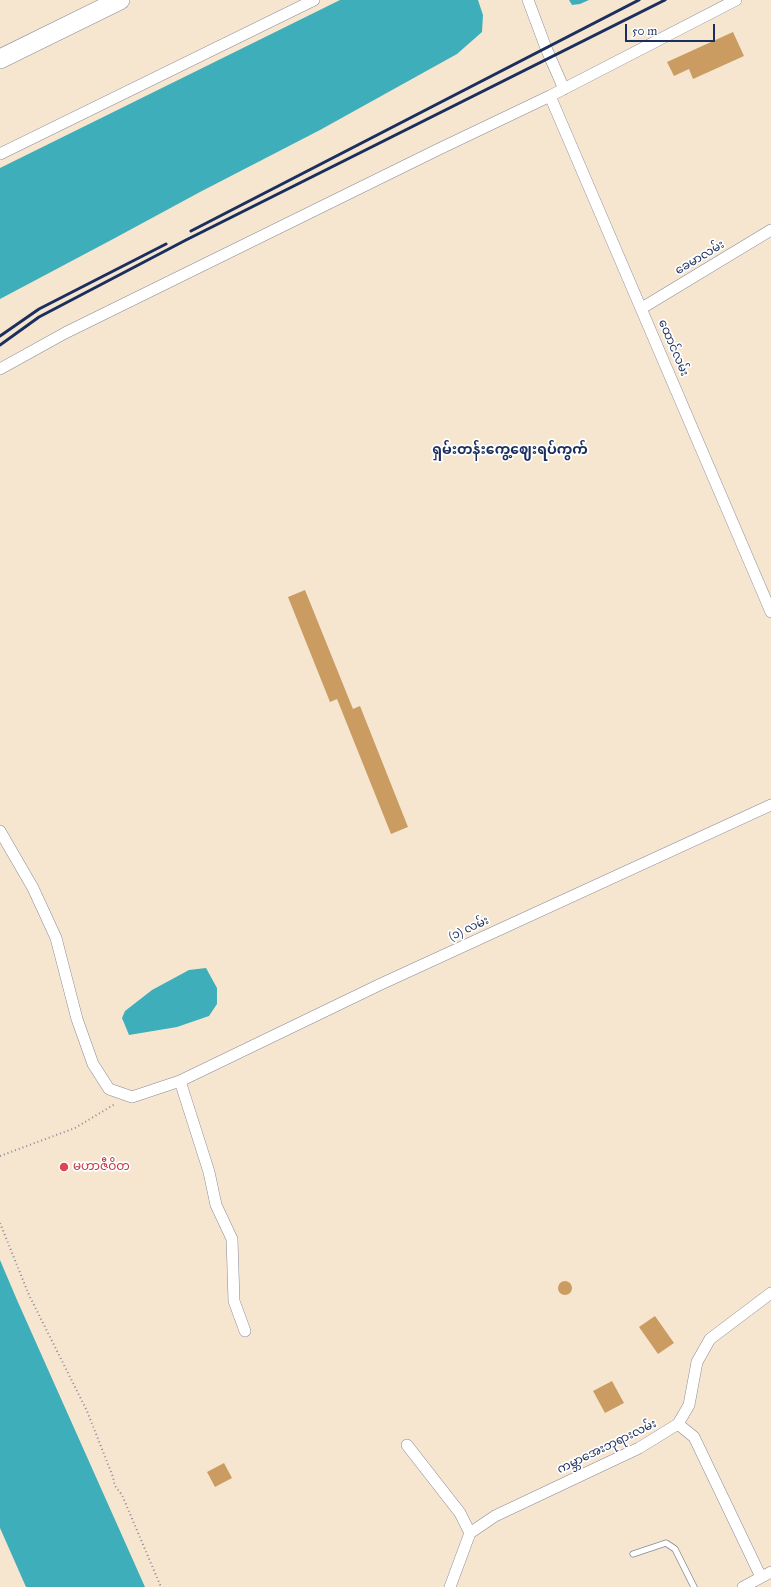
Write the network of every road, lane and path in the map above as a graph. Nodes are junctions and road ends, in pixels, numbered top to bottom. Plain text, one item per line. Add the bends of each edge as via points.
1 (120, 0) edge
2 (314, 0) edge
3 (528, 0) edge
4 (736, 0) edge
5 (0, 59) edge
6 (564, 89) junction
7 (550, 96) junction
8 (0, 154) edge
9 (771, 230) edge
10 (642, 308) junction
11 (0, 368) edge
12 (771, 612) edge
13 (771, 805) edge
14 (0, 831) edge
15 (180, 1081) junction
16 (128, 1096) junction
17 (0, 1156) edge
18 (0, 1223) edge
19 (771, 1293) edge
20 (245, 1331) dead end
21 (678, 1424) junction
22 (407, 1445) dead end
23 (470, 1533) junction
24 (633, 1554) dead end
25 (766, 1575) edge
26 (162, 1587) edge
27 (450, 1587) edge
28 (694, 1587) edge
29 (743, 1587) edge

1 - 5 highway
2 - 8 street
3 - 6 street
4 - 6 street
6 - 7 street
7 - 10 street, ထောင်လမ်း
7 - 11 street via 72,330
9 - 10 street, ခေမာလမ်း
10 - 12 street, ထောင်လမ်း
13 - 15 street, (၁) လမ်း via 388,981
14 - 16 street via 33,888 56,938 77,1018 93,1064 108,1089
15 - 16 street, (၁) လမ်း via 132,1097
15 - 20 street via 209,1172 216,1205 232,1239 234,1301
16 - 17 path via 75,1128
18 - 26 path via 29,1295 87,1411 115,1486 122,1495
19 - 21 street, ကမ္ဘာအေးဘုရားလမ်း via 710,1339 697,1362 689,1405
21 - 23 street, ကမ္ဘာအေးဘုရားလမ်း via 638,1448 495,1516
21 - 25 street via 694,1437
22 - 23 street via 460,1513
23 - 27 street
24 - 28 lane via 666,1543 675,1549
25 - 29 street

